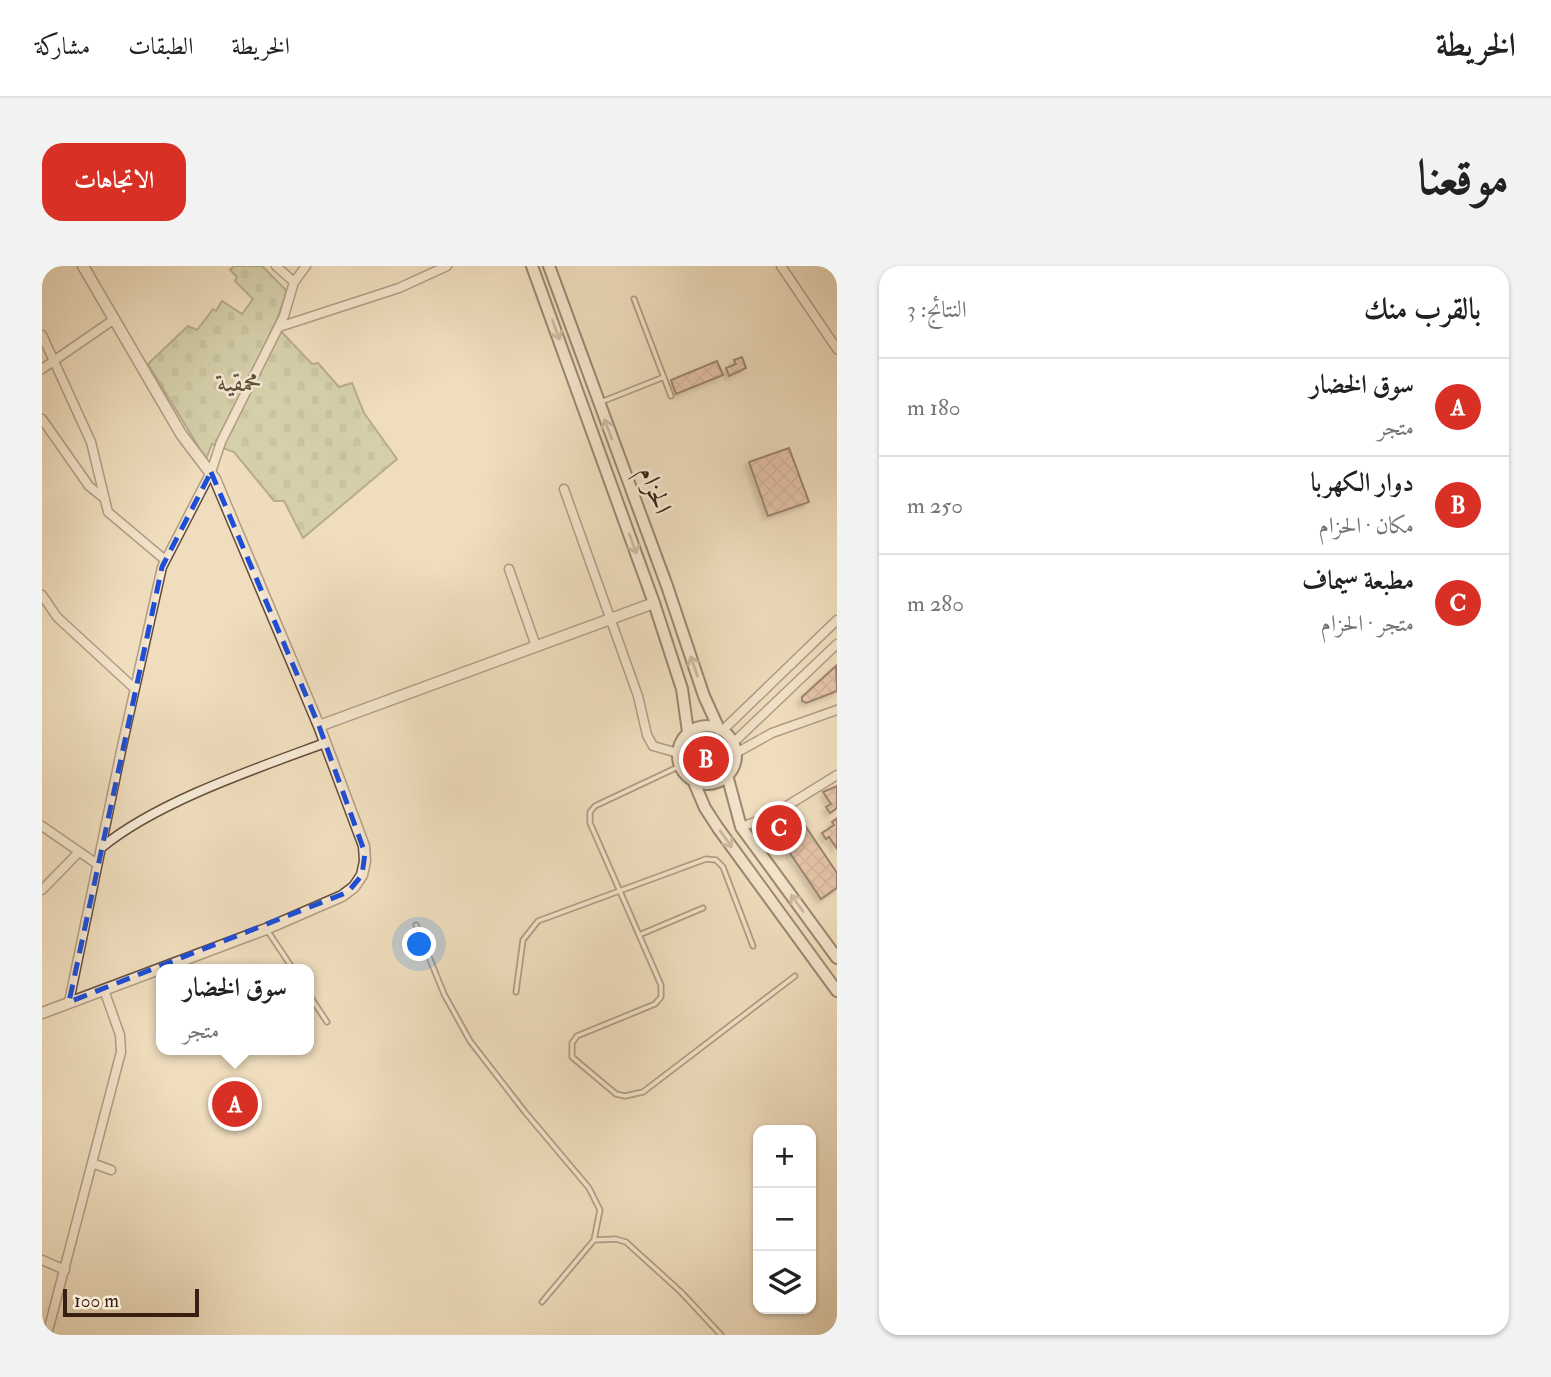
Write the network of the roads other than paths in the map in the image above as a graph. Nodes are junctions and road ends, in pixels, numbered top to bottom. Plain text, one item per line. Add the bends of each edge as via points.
1 (83, 266) edge
2 (276, 266) edge
3 (306, 266) edge
4 (447, 266) edge
5 (532, 266) edge
6 (549, 266) edge
7 (781, 266) edge
8 (294, 282) junction
9 (634, 299) dead end
10 (113, 320) junction
11 (278, 327) junction
12 (42, 335) edge
13 (837, 349) edge
14 (54, 362) junction
15 (42, 369) edge
16 (664, 377) junction
17 (671, 396) dead end
18 (598, 404) junction
19 (42, 419) edge
20 (211, 472) junction
21 (564, 489) dead end
22 (105, 499) junction
23 (165, 560) junction
24 (509, 569) dead end
25 (667, 586) junction
26 (42, 595) edge
27 (652, 598) junction
28 (610, 619) junction
29 (837, 620) edge
30 (837, 644) edge
31 (536, 646) junction
32 (134, 688) junction
33 (837, 710) edge
34 (319, 726) junction
35 (721, 730) junction
36 (688, 732) junction
37 (325, 743) junction
38 (734, 748) junction
39 (678, 753) junction
40 (680, 766) junction
41 (727, 775) junction
42 (837, 775) edge
43 (693, 780) junction
44 (42, 826) edge
45 (741, 827) junction
46 (100, 848) junction
47 (79, 852) junction
48 (97, 864) junction
49 (42, 890) edge
50 (621, 891) junction
51 (703, 908) dead end
52 (416, 925) dead end
53 (266, 929) junction
54 (639, 935) junction
55 (753, 946) dead end
56 (837, 958) edge
57 (173, 964) edge
58 (290, 964) edge
59 (156, 970) edge
60 (795, 976) dead end
61 (104, 990) junction
62 (837, 990) edge
63 (516, 992) dead end
64 (314, 1001) edge
65 (69, 1002) junction
66 (42, 1013) edge
67 (327, 1022) dead end
68 (92, 1163) junction
69 (111, 1170) dead end
70 (594, 1240) junction
71 (42, 1260) edge
72 (65, 1270) junction
73 (542, 1302) dead end
74 (47, 1335) edge
75 (721, 1335) edge

1 - 10 street
2 - 8 street
3 - 8 street
4 - 11 street via 399,288
5 -> 27 main road, الحزام
6 - 18 main road, الحزام
7 - 13 street
8 - 11 street
9 - 16 lane
10 - 14 street
10 - 20 street via 181,434
11 - 20 street via 221,442
12 - 14 street
14 - 15 street
14 - 22 street via 91,442
16 - 17 lane
16 - 18 lane
25 -> 18 main road, الحزام
19 - 22 street via 89,486
20 - 23 street
20 - 34 street
21 - 28 street
22 - 23 street via 108,512
23 - 32 street
24 - 31 street
25 - 27 main road
35 -> 25 main road, الحزام via 704,696
26 - 32 street via 57,617
27 - 28 street
27 - 36 main road, الحزام via 681,689
28 - 31 street
28 - 39 street via 650,741 659,749
29 - 35 street
30 - 38 street
31 - 34 street
32 - 46 street
33 - 38 street
34 - 37 street
35 - 36 main road via 703,726
35 - 38 main road
36 - 39 main road
37 - 46 street via 171,806
37 - 53 street via 364,846 364,868 354,887 342,896
38 - 41 main road via 734,765
39 - 40 main road
40 - 43 main road
40 - 50 lane via 590,812 590,823
41 - 43 main road via 711,783
41 - 45 main road
42 - 45 street via 769,817
43 -> 62 main road via 718,828
44 - 47 street
56 -> 45 main road
46 - 48 street
47 - 48 street
47 - 49 street
48 - 65 street
50 - 54 lane
50 - 55 lane via 702,860 716,860 723,867
50 - 63 lane via 531,926 520,948
51 - 54 lane
52 - 70 lane via 444,994 470,1041 589,1188 600,1210
53 - 57 street
53 - 58 lane
54 - 60 lane via 661,985 661,998 577,1036 571,1048 575,1061 625,1097 643,1092
59 - 61 street
61 - 65 street
61 - 68 street via 122,1043
64 - 67 lane
65 - 66 street
68 - 69 street
68 - 72 street
70 - 73 lane
70 - 75 lane via 626,1242
71 - 72 street
72 - 74 street

